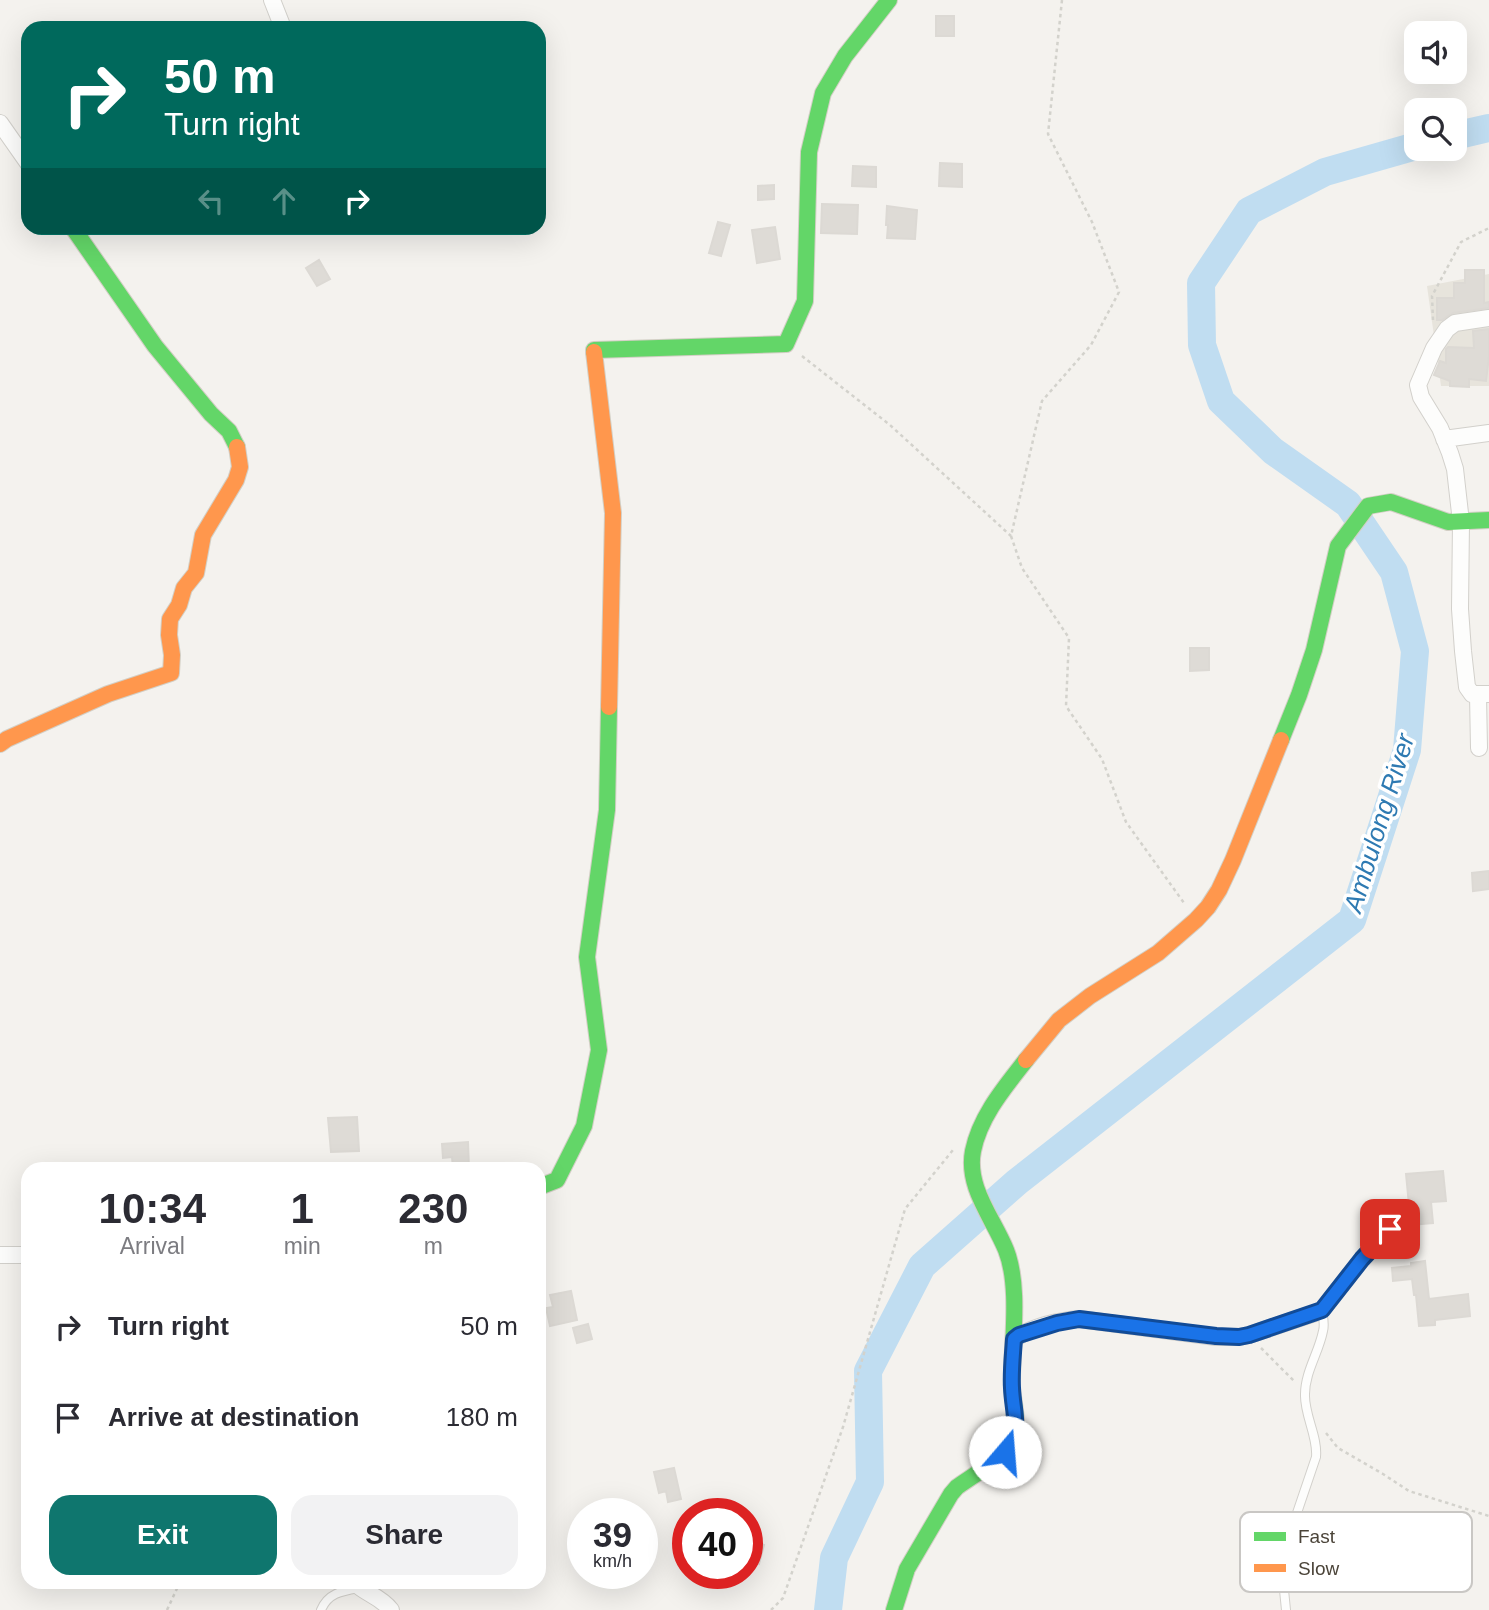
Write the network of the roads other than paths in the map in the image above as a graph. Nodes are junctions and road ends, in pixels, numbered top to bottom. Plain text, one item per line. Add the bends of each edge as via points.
1 (272, 0) edge
2 (889, 0) edge
3 (280, 21) edge
4 (0, 123) edge
5 (21, 153) edge
6 (78, 235) edge
7 (1489, 318) edge
8 (1489, 433) edge
9 (1444, 439) junction
10 (1489, 520) edge
11 (1461, 523) junction
12 (1484, 694) edge
13 (0, 744) edge
14 (1479, 748) dead end
15 (546, 1184) edge
16 (1404, 1214) dead end
17 (0, 1255) edge
18 (21, 1255) edge
19 (1322, 1310) junction
20 (1014, 1339) junction
21 (1297, 1512) edge
22 (346, 1589) edge
23 (364, 1589) edge
24 (1284, 1592) edge
25 (321, 1610) edge
26 (391, 1610) edge
27 (894, 1610) edge
28 (1286, 1610) edge

1 - 3 street
2 - 15 street via 823,93 809,152 805,301 786,344 594,350 613,513 607,810 587,957 599,1050 584,1126 557,1180
4 - 5 street
6 - 13 street via 181,380 229,431 240,467 202,536 196,573 170,619 170,673 82,705
7 - 9 street via 1450,326 1419,381 1421,397
8 - 9 street
9 - 11 street via 1455,469
10 - 11 street
11 - 12 street via 1462,651 1467,687 1472,694
11 - 20 street via 1391,502 1368,506 1338,546 1299,695 1214,898 1158,953 1059,1020 985,1118 973,1151 972,1170 1007,1252 1013,1280
12 - 14 street
16 - 19 street
17 - 18 street
19 - 20 street via 1239,1337 1079,1319
19 - 21 lane via 1323,1332 1305,1388 1317,1452
20 - 27 street via 1016,1427 1012,1443 951,1494 907,1569
22 - 25 lane via 332,1594
23 - 26 street
24 - 28 lane

